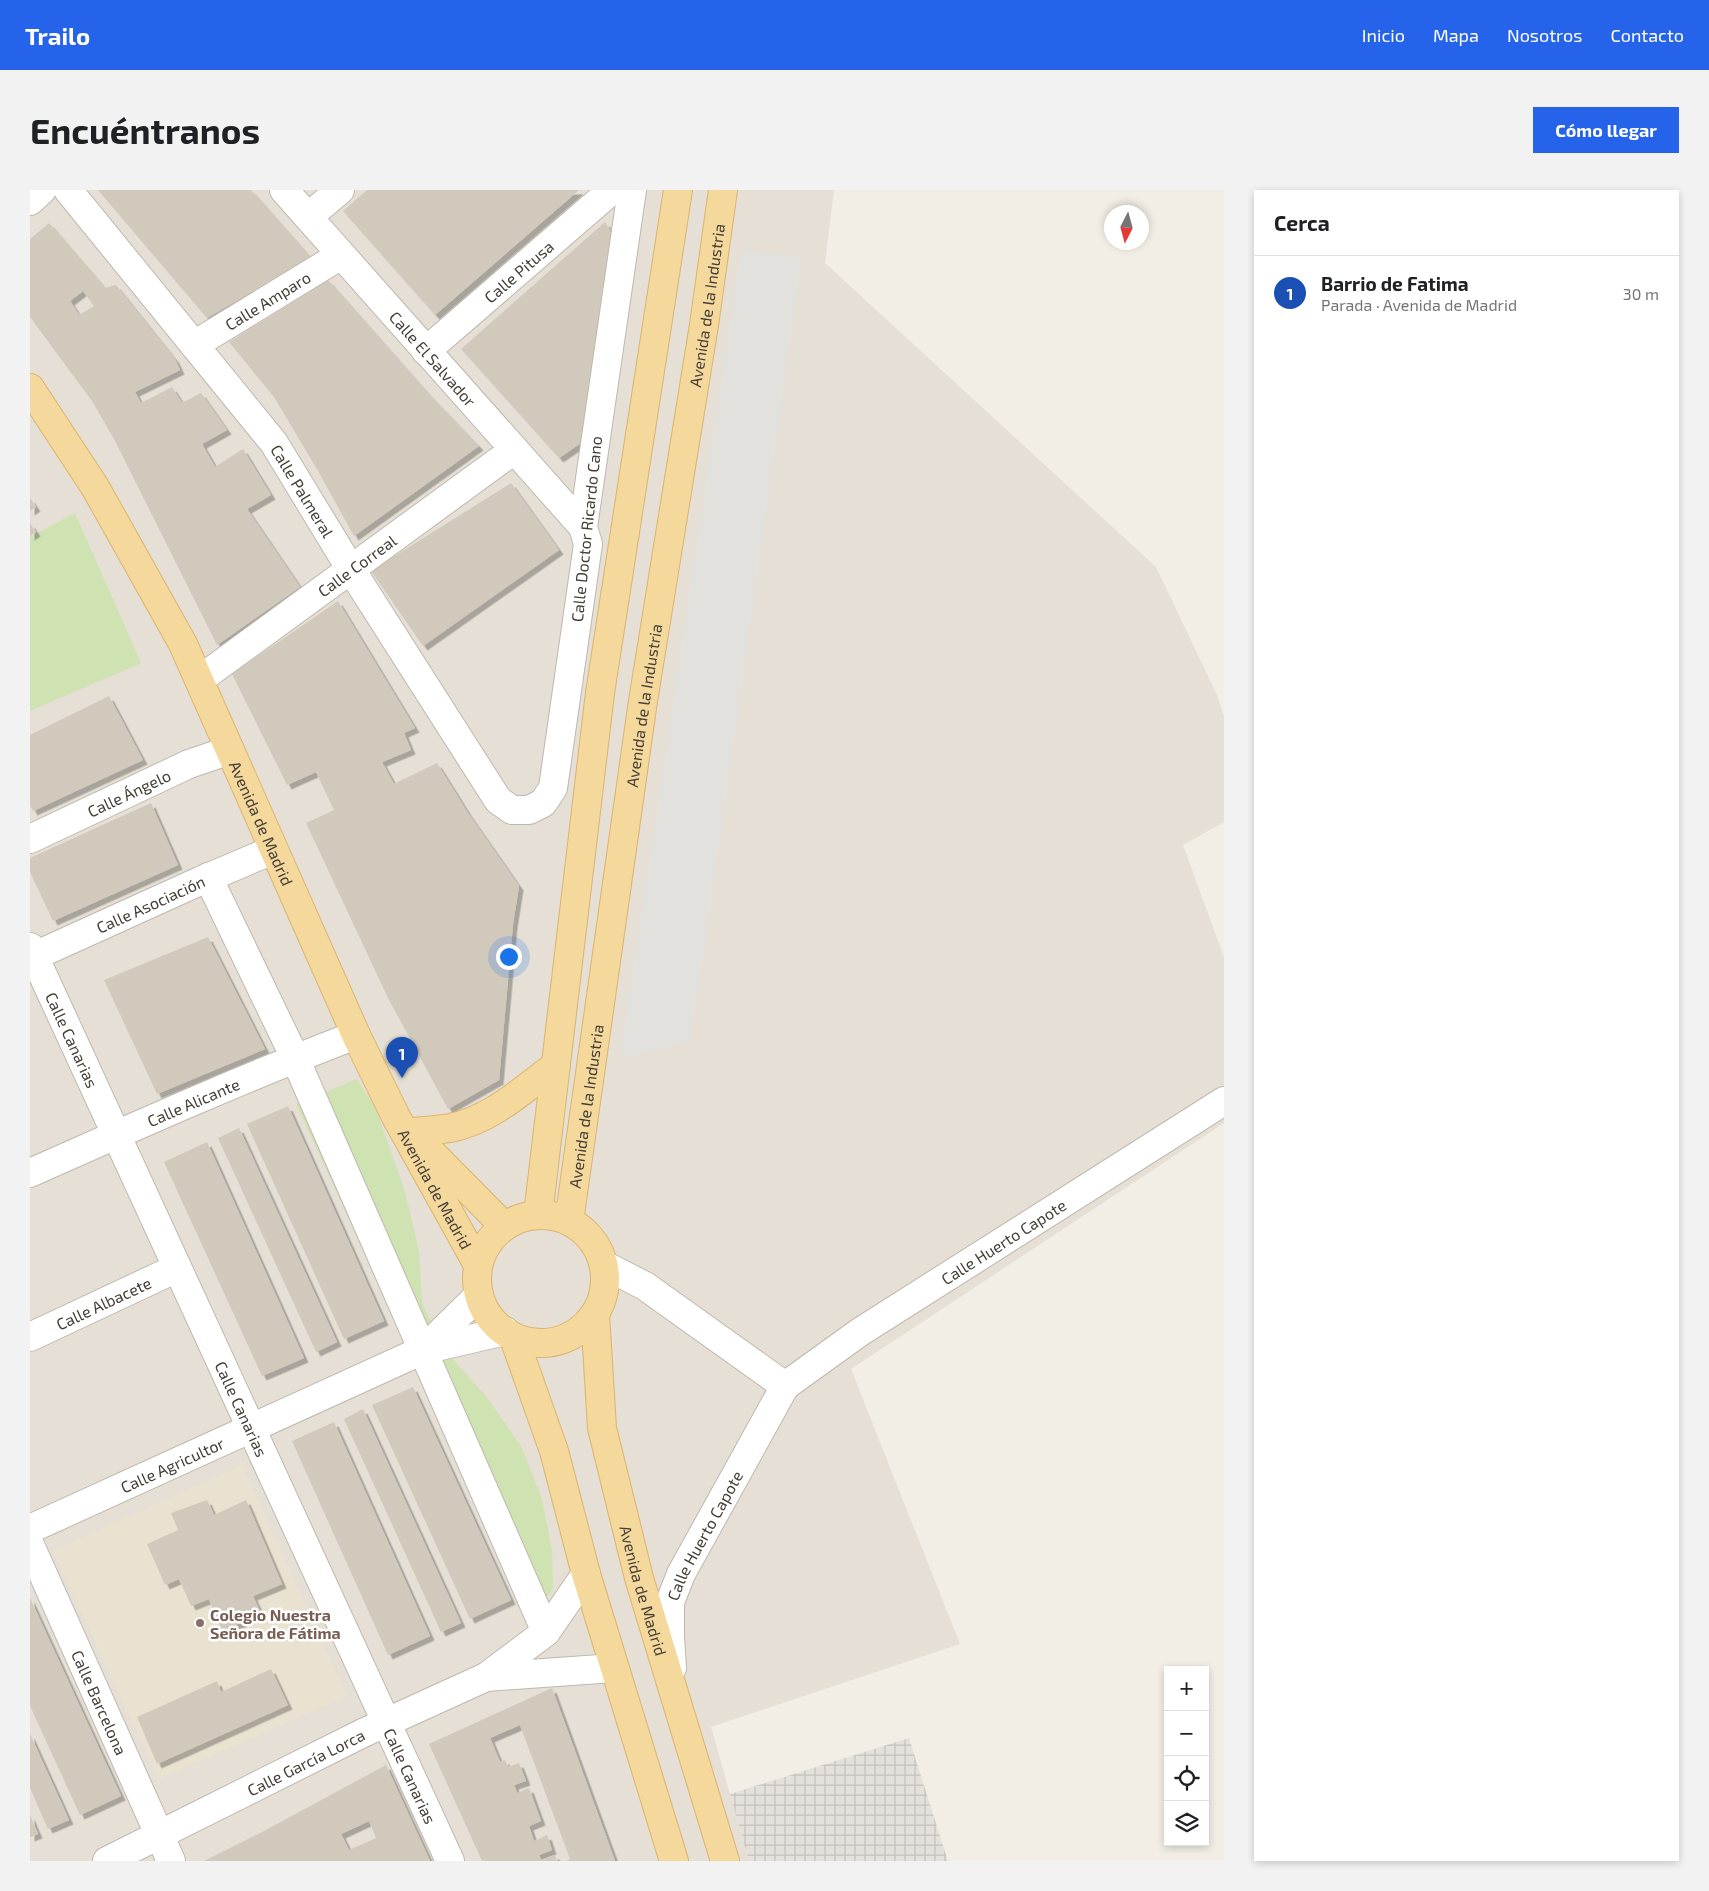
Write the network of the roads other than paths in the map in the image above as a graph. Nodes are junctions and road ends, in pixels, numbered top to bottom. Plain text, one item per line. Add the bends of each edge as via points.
1 (42, 190) edge
2 (68, 190) edge
3 (284, 190) edge
4 (340, 190) edge
5 (632, 190) edge
6 (678, 190) edge
7 (723, 190) edge
8 (602, 198) edge
9 (30, 201) edge
10 (308, 217) junction
11 (627, 220) junction
12 (341, 255) junction
13 (194, 345) junction
14 (426, 351) junction
15 (30, 388) edge
16 (514, 450) junction
17 (591, 472) junction
18 (546, 486) junction
19 (583, 527) junction
20 (350, 568) junction
21 (199, 680) junction
22 (230, 750) junction
23 (512, 810) joint
24 (30, 839) edge
25 (273, 850) junction
26 (208, 877) junction
27 (31, 954) edge
28 (356, 1035) junction
29 (295, 1058) junction
30 (556, 1065) junction
31 (1224, 1101) edge
32 (403, 1124) junction
33 (116, 1134) junction
34 (30, 1174) edge
35 (538, 1215) junction
36 (569, 1221) junction
37 (504, 1226) junction
38 (478, 1265) junction
39 (604, 1265) junction
40 (177, 1268) junction
41 (479, 1295) junction
42 (595, 1314) junction
43 (510, 1335) junction
44 (30, 1337) edge
45 (423, 1350) junction
46 (785, 1386) junction
47 (251, 1429) junction
48 (30, 1529) edge
49 (30, 1545) edge
50 (586, 1574) junction
51 (546, 1632) junction
52 (614, 1668) junction
53 (486, 1677) junction
54 (674, 1695) junction
55 (386, 1723) junction
56 (159, 1834) junction
57 (107, 1861) edge
58 (171, 1861) edge
59 (450, 1861) edge
60 (674, 1861) edge
61 (725, 1861) edge

1 - 9 street
2 - 13 street, Calle Palmeral
3 - 10 street, Calle El Salvador
4 - 10 street
5 - 11 street, Calle Doctor Ricardo Cano
6 - 30 main road, Avenida de la Industria via 600,692
7 - 36 main road, Avenida de la Industria via 643,701
8 - 11 street via 619,208
8 - 14 street, Calle Pitusa
10 - 12 street, Calle El Salvador
11 - 17 street, Calle Doctor Ricardo Cano
12 - 13 street, Calle Amparo
12 - 14 street, Calle El Salvador
13 - 20 street, Calle Palmeral via 274,443
14 - 16 street, Calle El Salvador
15 - 21 main road, Avenida de Madrid via 95,487 183,644
16 - 18 street, Calle El Salvador
16 - 20 street, Calle Correal
17 - 18 street via 580,484
17 - 19 street, Calle Doctor Ricardo Cano
18 - 19 street, Calle El Salvador
19 - 23 street, Calle Doctor Ricardo Cano via 588,544 552,788 543,803 529,810
20 - 21 street, Calle Correal
20 - 23 street, Calle Palmeral via 498,800
21 - 22 main road, Avenida de Madrid
22 - 24 street, Calle Ángelo via 189,764
22 - 25 main road, Avenida de Madrid
25 - 26 street, Calle Asociación
25 - 28 main road, Avenida de Madrid
26 - 27 street, Calle Asociación
26 - 29 street
27 - 33 street, Calle Canarias
28 - 29 street, Calle Alicante
28 - 32 main road, Avenida de Madrid
29 - 33 street, Calle Alicante
29 - 45 street
30 - 32 main road via 480,1118 451,1128
30 - 35 main road, Avenida de la Industria
31 - 46 street, Calle Huerto Capote via 860,1332
32 - 37 main road
32 - 38 main road, Avenida de Madrid
33 - 34 street, Calle Alicante
33 - 40 street, Calle Canarias
35 - 36 main road
35 - 37 main road via 520,1218
36 - 39 main road via 585,1232 597,1247
37 - 38 main road via 483,1250
38 - 41 main road via 476,1288
39 - 42 main road via 606,1282
39 - 46 street via 644,1286
40 - 44 street, Calle Albacete
40 - 47 street, Calle Canarias
41 - 43 main road via 483,1308 496,1326
41 - 45 street, Calle Agricultor
42 - 43 main road via 575,1334 549,1343
42 - 54 main road, Avenida de Madrid via 602,1428 639,1578
43 - 45 street, Calle Agricultor
43 - 50 main road via 554,1451
45 - 47 street, Calle Agricultor
45 - 51 street
46 - 54 street, Calle Huerto Capote via 681,1574 670,1602
47 - 48 street, Calle Agricultor
47 - 55 street, Calle Canarias
49 - 56 street, Calle Barcelona
50 - 51 street, Calle García Lorca
50 - 52 main road
51 - 53 street, Calle García Lorca
52 - 53 street
52 - 60 main road
53 - 55 street, Calle García Lorca
54 - 61 main road, Avenida de Madrid
55 - 56 street, Calle García Lorca
55 - 59 street, Calle Canarias
56 - 57 street, Calle García Lorca
56 - 58 street, Calle Barcelona

